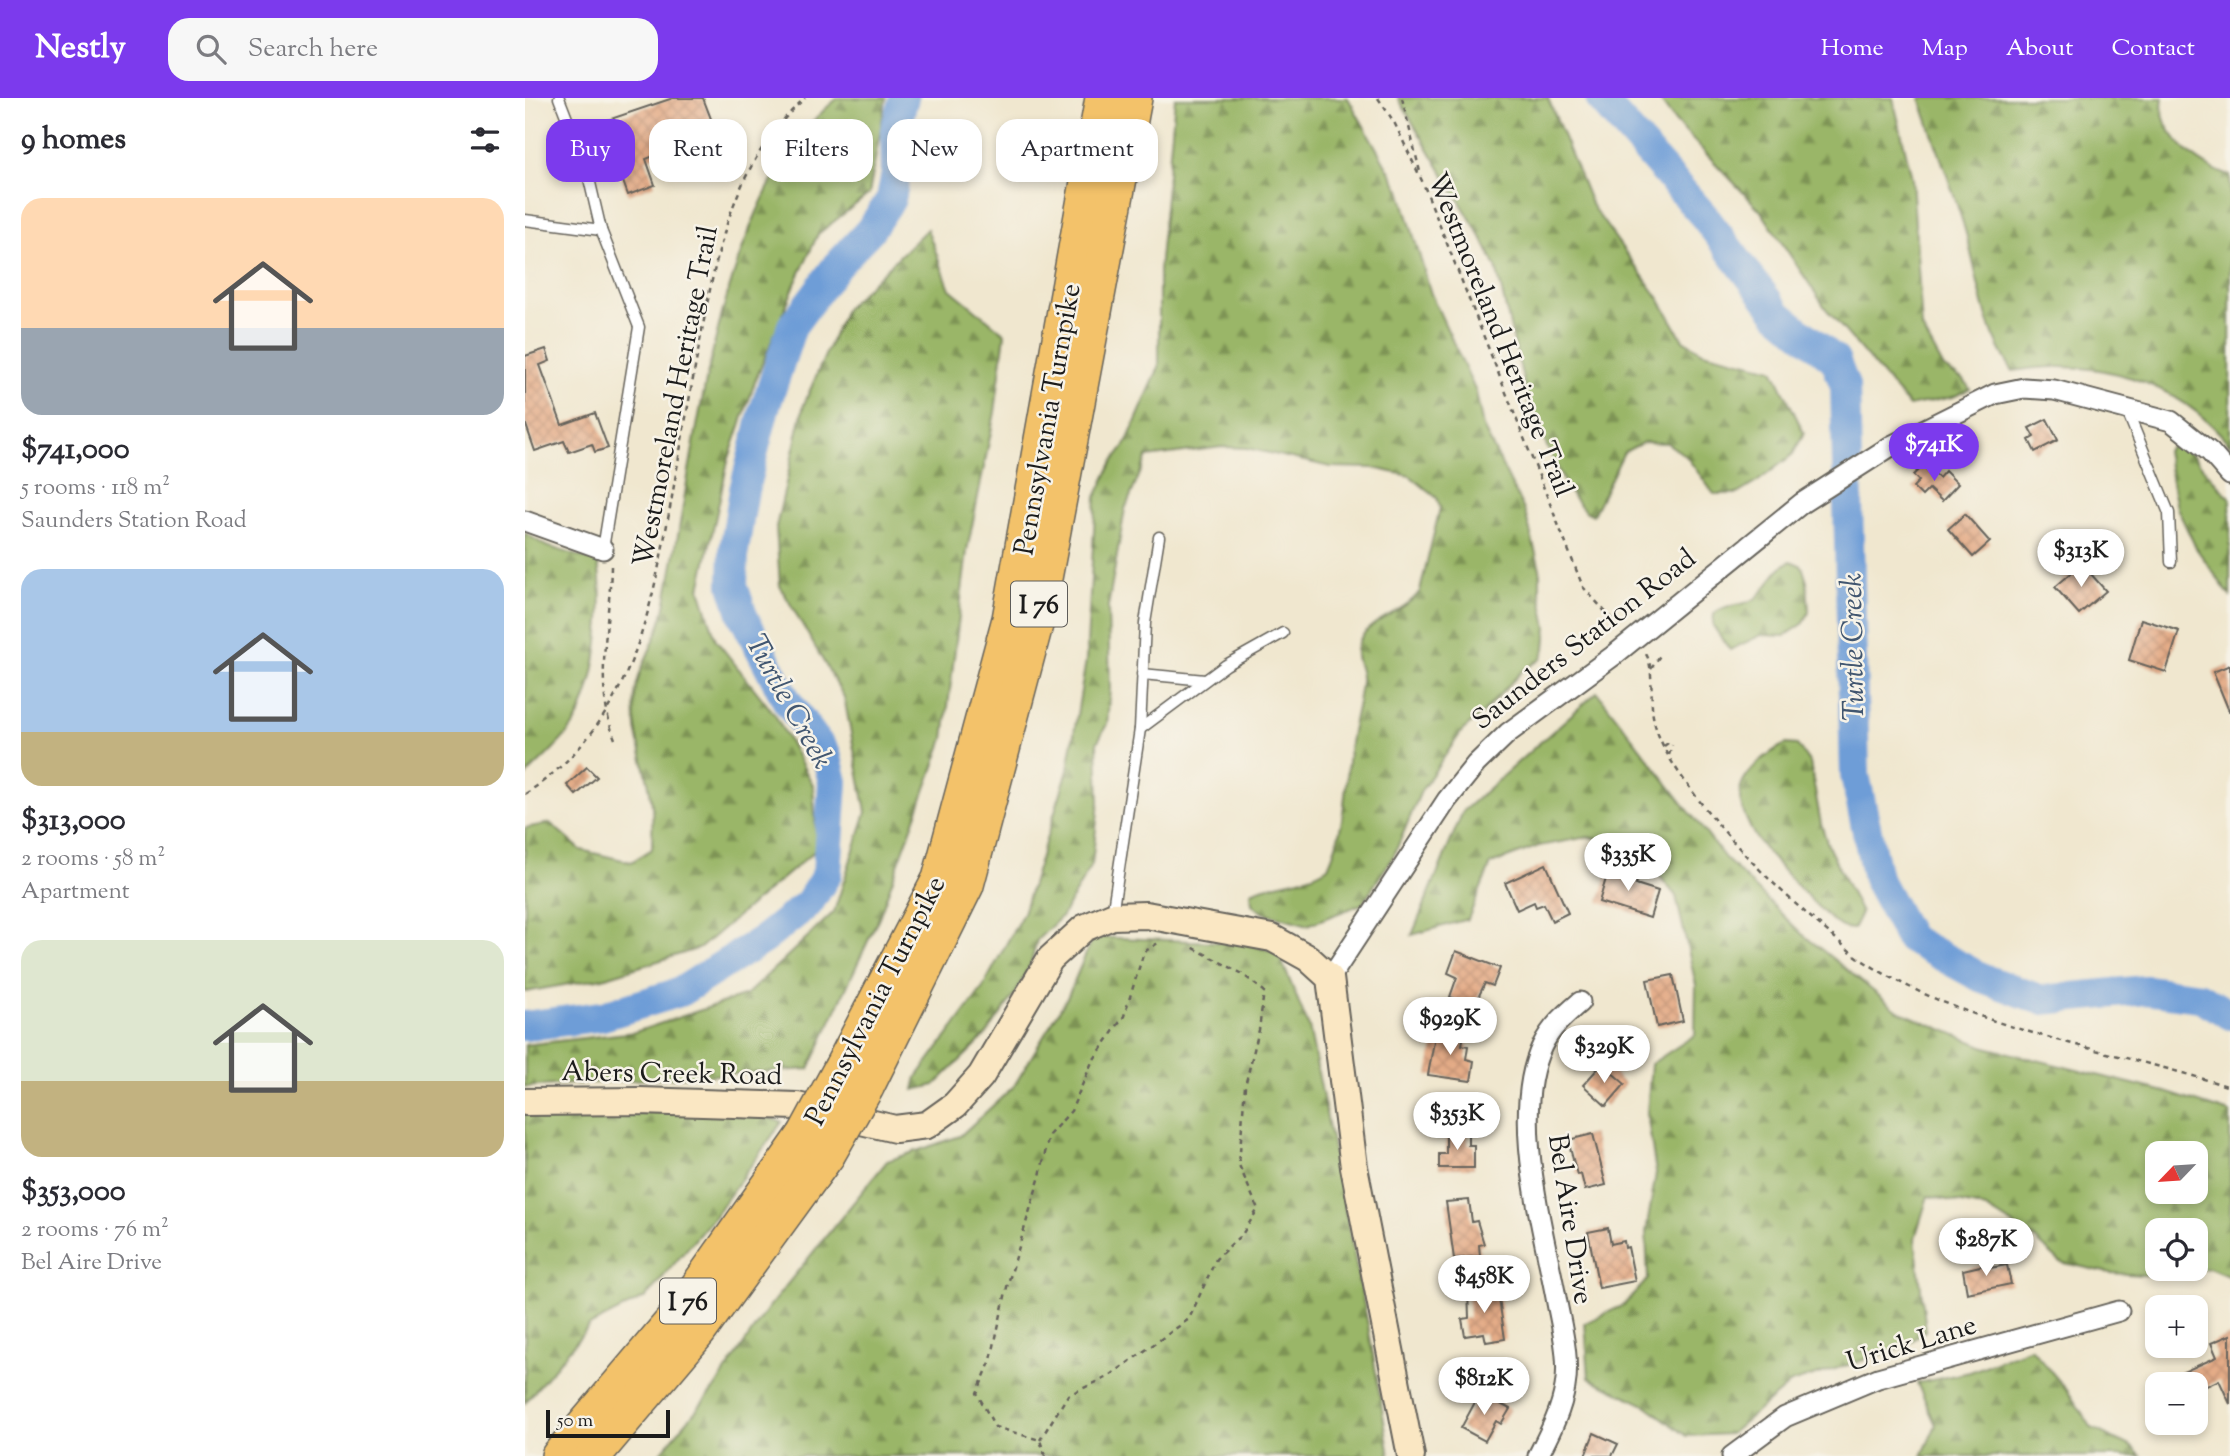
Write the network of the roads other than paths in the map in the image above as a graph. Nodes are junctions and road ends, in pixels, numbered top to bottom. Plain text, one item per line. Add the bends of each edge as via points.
1 (559, 98) edge
2 (1103, 98) edge
3 (1135, 98) edge
4 (525, 220) edge
5 (601, 230) junction
6 (2125, 407) junction
7 (2230, 475) edge
8 (525, 522) edge
9 (1160, 537) dead end
10 (603, 549) joint
11 (2171, 562) dead end
12 (1283, 633) dead end
13 (1142, 674) junction
14 (1205, 680) junction
15 (1139, 729) junction
16 (1112, 916) junction
17 (1330, 978) junction
18 (1580, 1002) dead end
19 (854, 1077) junction
20 (525, 1102) edge
21 (816, 1145) junction
22 (2119, 1311) dead end
23 (559, 1456) edge
24 (593, 1456) edge
25 (1411, 1456) edge
26 (1538, 1456) edge
27 (1732, 1456) edge

1 - 5 lane via 587,170
2 - 19 highway, Pennsylvania Turnpike / I 76 via 1007,632 940,879
3 - 19 highway, Pennsylvania Turnpike / I 76 via 1036,621 966,885
4 - 5 lane
5 - 10 lane via 639,327
6 - 7 street, Saunders Station Road via 2171,421
6 - 11 lane via 2169,513
6 - 17 street, Saunders Station Road via 2054,390 2024,388 1995,394 1891,446 1802,503 1613,656 1508,733 1476,764 1447,800
8 - 10 street
9 - 13 lane via 1145,623
12 - 14 lane
13 - 14 lane
13 - 15 lane
14 - 15 lane
15 - 16 lane
16 - 17 street, Abers Creek Road via 1146,915 1272,939 1308,958
16 - 20 street, Abers Creek Road via 1084,928 1050,959 981,1076 955,1105 927,1125 895,1129 797,1106
17 - 25 street via 1354,1167
18 - 26 street, Bel Aire Drive via 1555,1025 1532,1076 1528,1128 1565,1347 1566,1386
19 - 21 highway, Pennsylvania Turnpike / I 76, bridge
21 - 23 highway, Pennsylvania Turnpike / I 76
21 - 24 highway, Pennsylvania Turnpike / I 76 via 698,1332
22 - 27 street, Urick Lane via 1878,1377 1785,1417

